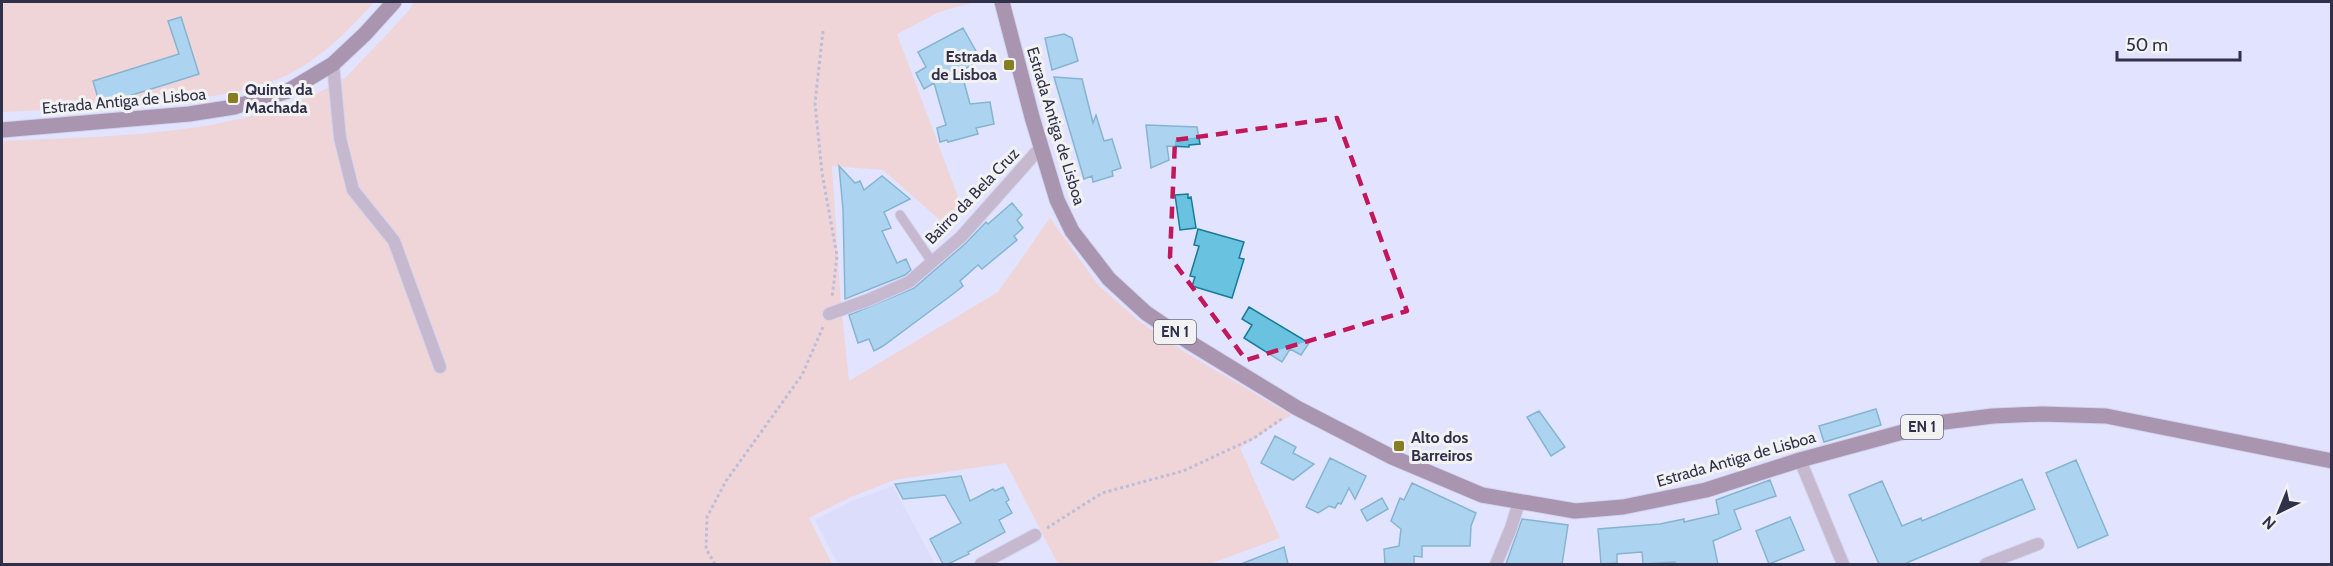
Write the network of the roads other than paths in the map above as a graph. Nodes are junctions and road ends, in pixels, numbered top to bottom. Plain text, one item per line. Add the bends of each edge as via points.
1 (394, 2) edge
2 (1002, 2) edge
3 (333, 64) junction
4 (2, 130) edge
5 (1041, 147) junction
6 (900, 215) dead end
7 (932, 262) junction
8 (829, 314) road end
9 (440, 368) dead end
10 (1800, 460) junction
11 (2331, 461) edge
12 (1519, 502) junction
13 (1035, 535) road end
14 (2037, 544) dead end
15 (981, 564) edge
16 (1496, 564) edge
17 (1843, 564) edge
18 (1986, 564) edge

1 - 3 main road, Estrada Antiga de Lisboa
2 - 5 main road, Estrada Antiga de Lisboa / EN 1
3 - 4 main road, Estrada Antiga de Lisboa via 288,91 234,107
3 - 9 street via 340,138 353,190 394,241
5 - 7 street, Bairro da Bela Cruz via 961,237
5 - 12 main road, Estrada Antiga de Lisboa / EN 1 via 1057,200 1072,231 1109,279 1146,313 1297,408 1392,457 1482,495
6 - 7 lane
7 - 8 street, Bairro da Bela Cruz via 909,282
10 - 11 main road, Estrada Antiga de Lisboa / EN 1 via 1936,423 2042,414 2106,416
10 - 12 main road, Estrada Antiga de Lisboa / EN 1 via 1706,490 1623,507 1575,511
10 - 17 street
12 - 16 street
13 - 15 street
14 - 18 street

